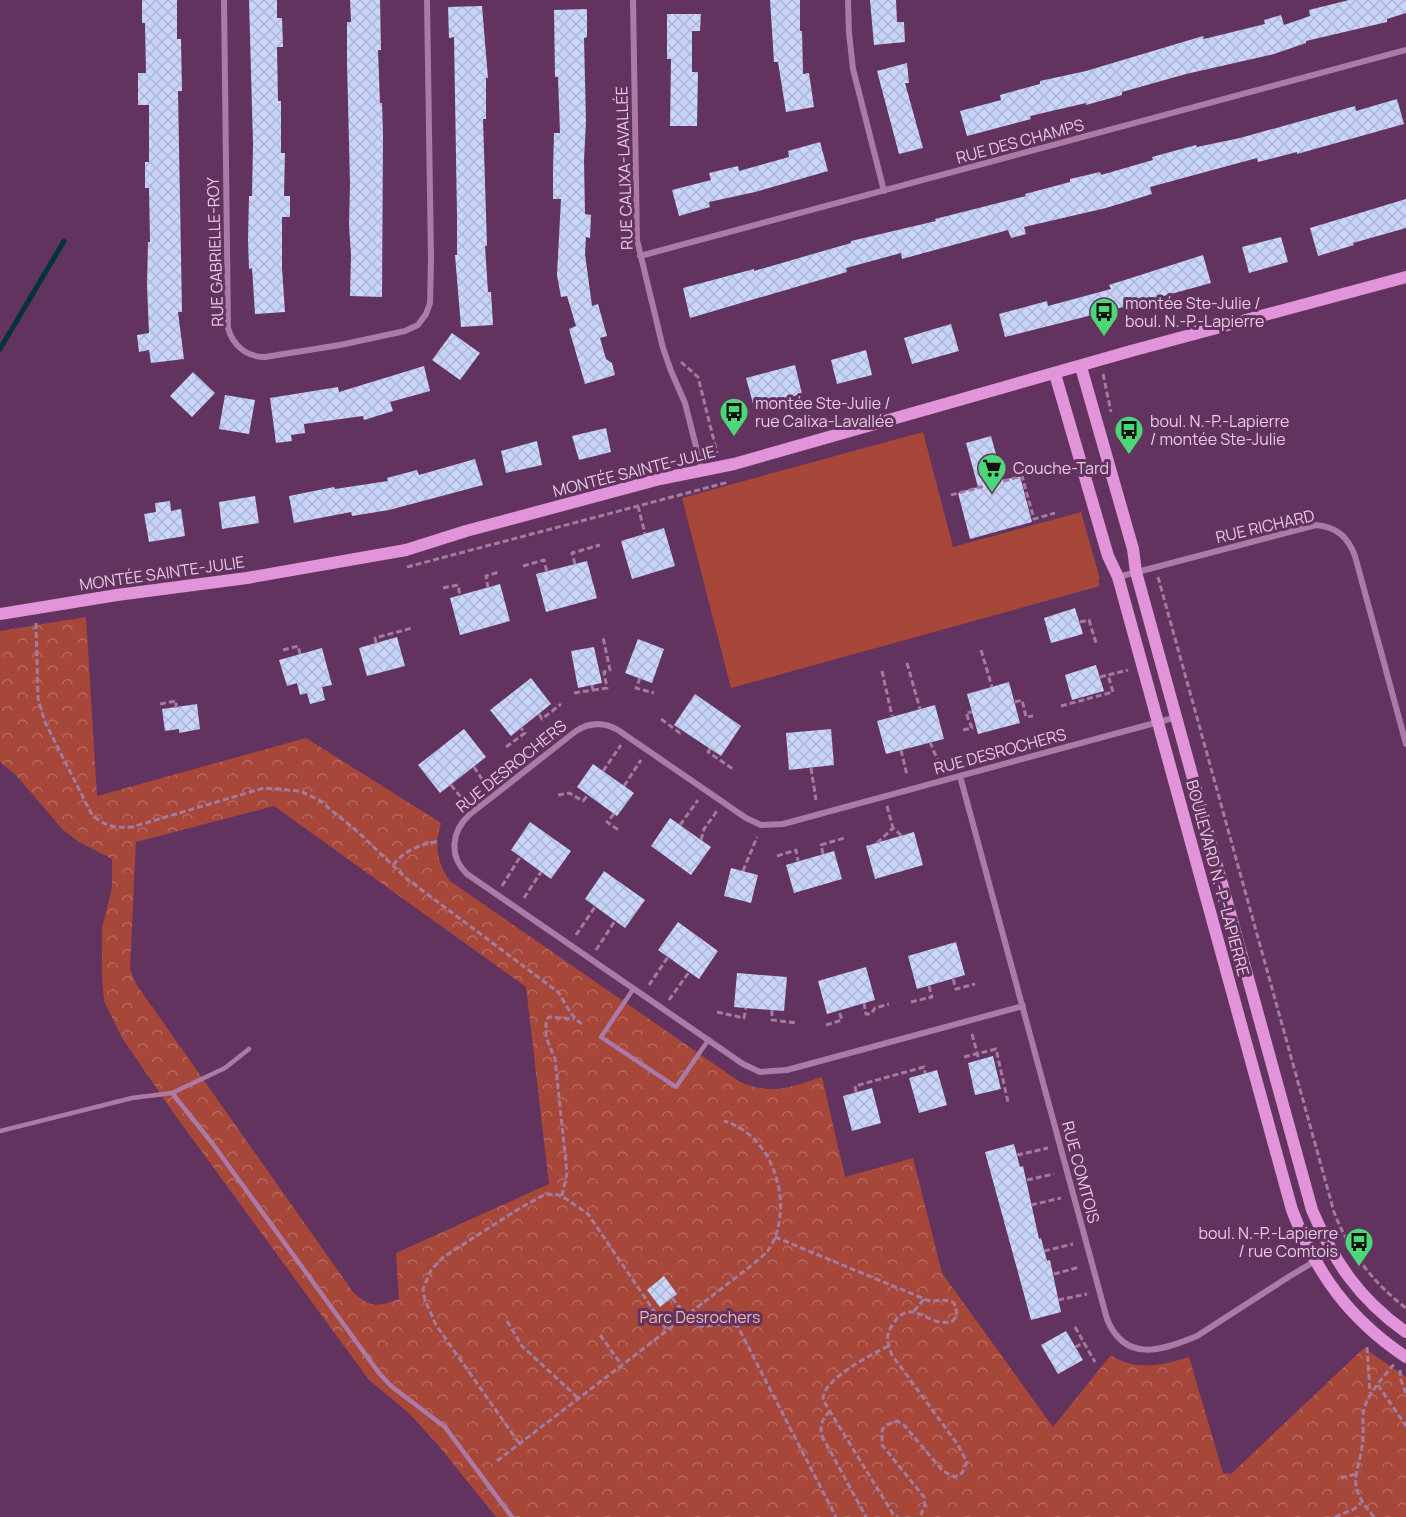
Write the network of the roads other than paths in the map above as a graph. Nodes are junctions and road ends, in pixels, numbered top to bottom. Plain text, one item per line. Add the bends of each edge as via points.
1 (224, 0) edge
2 (427, 0) edge
3 (633, 0) edge
4 (848, 0) edge
5 (1406, 50) edge
6 (884, 190) junction
7 (640, 256) junction
8 (1406, 277) edge
9 (1081, 367) junction
10 (1055, 374) junction
11 (702, 470) junction
12 (1136, 572) junction
13 (1118, 577) junction
14 (0, 614) edge
15 (1177, 717) junction
16 (1158, 722) junction
17 (1406, 744) edge
18 (960, 776) junction
19 (634, 988) junction
20 (1023, 1006) junction
21 (709, 1039) junction
22 (249, 1049) dead end
23 (172, 1093) junction
24 (0, 1131) edge
25 (1332, 1251) junction
26 (1315, 1261) junction
27 (1406, 1332) edge
28 (1406, 1357) edge
29 (512, 1517) edge

1 - 2 street, RUE GABRIELLE-ROY via 228,328 242,350 265,357 391,335 412,328 426,314 431,259
3 - 7 street, RUE CALIXA-LAVALLÉE via 635,192
4 - 6 street via 851,59
5 - 6 street, RUE DES CHAMPS
6 - 7 street, RUE DES CHAMPS
7 - 11 street, RUE CALIXA-LAVALLÉE via 667,360 685,403
8 - 9 street, MONTÉE SAINTE-JULIE
9 - 10 street, MONTÉE SAINTE-JULIE
9 - 12 street, BOULEVARD N.-P.-LAPIERRE via 1133,549
10 - 11 street, MONTÉE SAINTE-JULIE
10 - 13 street, BOULEVARD N.-P.-LAPIERRE via 1108,556
11 - 14 street, MONTÉE SAINTE-JULIE via 394,552
12 - 13 street, RUE RICHARD
12 - 15 street, BOULEVARD N.-P.-LAPIERRE
12 - 17 street, RUE RICHARD via 1316,525 1341,533 1355,556
13 - 16 street, BOULEVARD N.-P.-LAPIERRE
15 - 16 street, RUE DESROCHERS
15 - 25 street, BOULEVARD N.-P.-LAPIERRE via 1299,1167 1312,1210
16 - 18 street, RUE DESROCHERS
16 - 26 street, BOULEVARD N.-P.-LAPIERRE via 1292,1210
18 - 19 street, RUE DESROCHERS via 783,824 761,825 612,726 594,723 579,729 463,821 455,835 457,862 496,894
18 - 20 street, RUE COMTOIS
19 - 21 street, RUE DESROCHERS
19 - 21 lane via 601,1036 676,1087
20 - 21 street, RUE DESROCHERS via 778,1072 752,1069
20 - 26 street, RUE COMTOIS via 1107,1319 1117,1339 1140,1350 1197,1336
22 - 23 lane via 225,1068
23 - 24 lane via 132,1098
23 - 29 lane via 379,1373 445,1427
25 - 26 street, RUE COMTOIS
25 - 27 street, BOULEVARD N.-P.-LAPIERRE via 1344,1273 1367,1300
26 - 28 street, BOULEVARD N.-P.-LAPIERRE via 1354,1316

